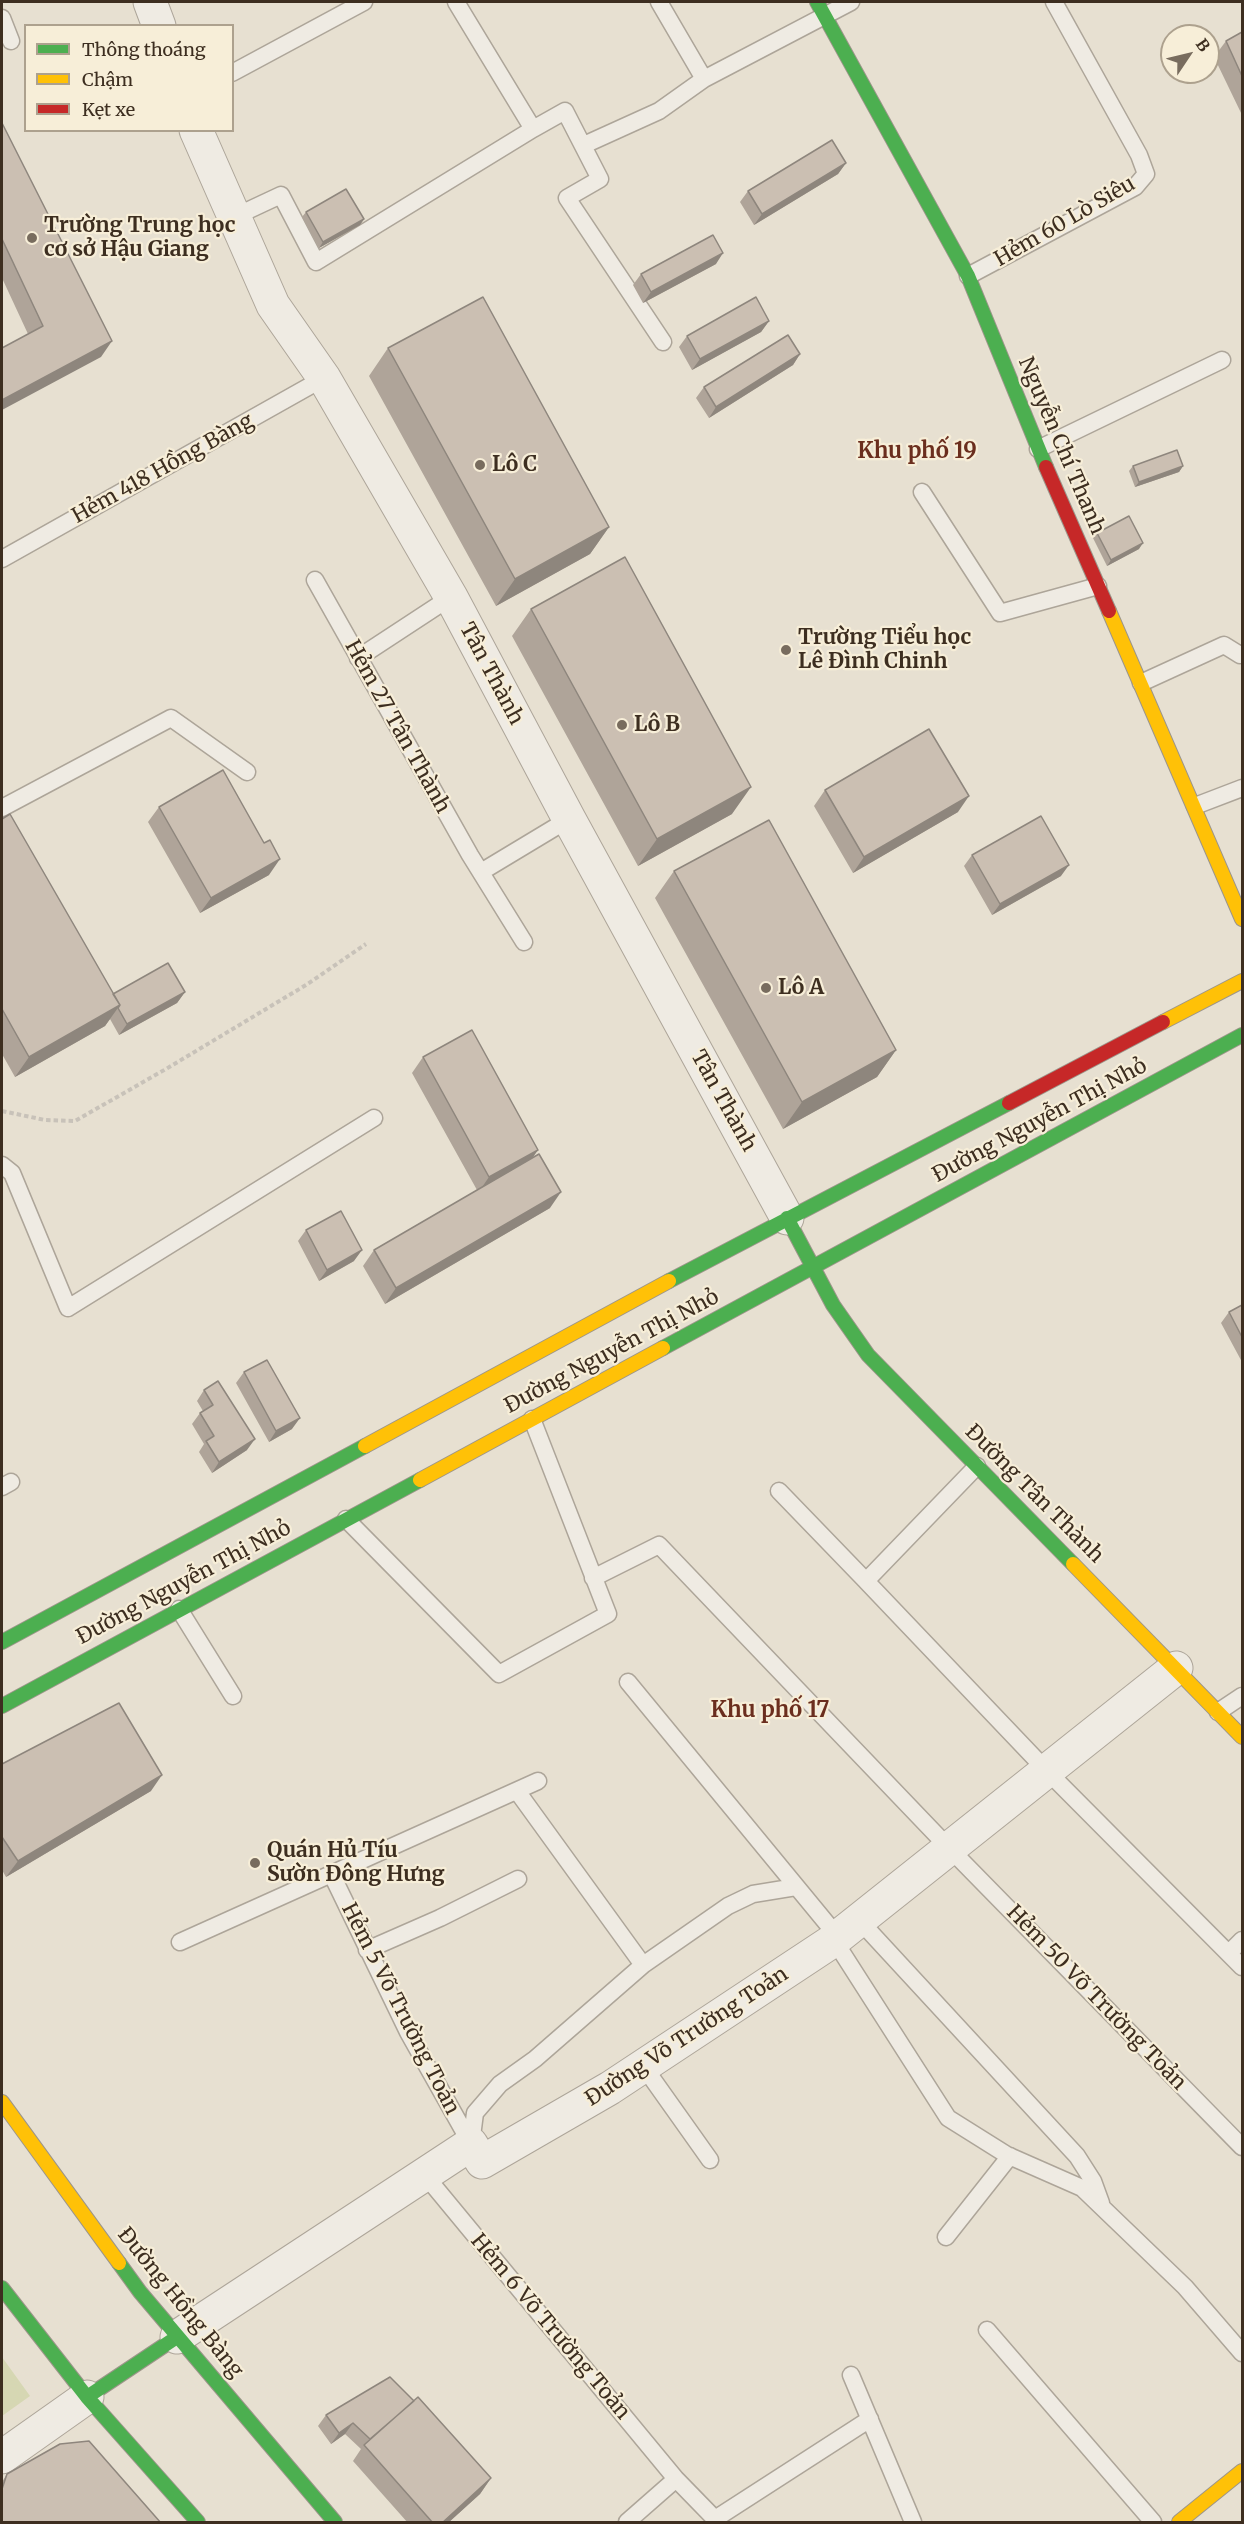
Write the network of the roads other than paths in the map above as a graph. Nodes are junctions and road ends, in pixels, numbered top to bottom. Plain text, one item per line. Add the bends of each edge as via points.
1 (150, 2) edge
2 (364, 2) edge
3 (456, 2) edge
4 (659, 2) edge
5 (851, 2) edge
6 (1054, 2) edge
7 (821, 9) edge
8 (2, 18) edge
9 (158, 24) edge
10 (11, 41) dead end
11 (234, 72) edge
12 (705, 79) junction
13 (532, 129) junction
14 (197, 132) edge
15 (584, 145) junction
16 (234, 217) junction
17 (968, 276) junction
18 (663, 342) dead end
19 (1222, 360) dead end
20 (324, 378) junction
21 (1038, 449) junction
22 (922, 492) dead end
23 (2, 559) edge
24 (315, 580) dead end
25 (1098, 586) junction
26 (451, 597) junction
27 (1242, 654) edge
28 (358, 658) junction
29 (1141, 683) junction
30 (247, 772) dead end
31 (1242, 788) edge
32 (1195, 806) junction
33 (2, 808) edge
34 (569, 819) junction
35 (481, 872) junction
36 (1242, 919) edge
37 (524, 942) dead end
38 (1242, 981) edge
39 (1242, 1035) edge
40 (374, 1119) dead end
41 (2, 1165) edge
42 (787, 1218) junction
43 (813, 1268) junction
44 (532, 1419) junction
45 (976, 1466) junction
46 (779, 1491) dead end
47 (346, 1519) junction
48 (593, 1578) junction
49 (866, 1581) junction
50 (179, 1609) junction
51 (2, 1642) edge
52 (1176, 1668) junction
53 (628, 1682) dead end
54 (233, 1696) dead end
55 (1242, 1696) edge
56 (2, 1706) edge
57 (1218, 1712) junction
58 (1242, 1737) edge
59 (1047, 1771) junction
60 (538, 1781) dead end
61 (517, 1791) junction
62 (949, 1848) junction
63 (331, 1873) junction
64 (518, 1879) dead end
65 (796, 1887) junction
66 (844, 1933) junction
67 (1242, 1940) edge
68 (180, 1942) dead end
69 (368, 1950) junction
70 (1229, 1953) junction
71 (643, 1965) junction
72 (1242, 1967) edge
73 (644, 2067) junction
74 (2, 2102) edge
75 (471, 2144) junction
76 (1242, 2147) edge
77 (1010, 2156) junction
78 (710, 2160) dead end
79 (424, 2174) junction
80 (1104, 2210) junction
81 (946, 2237) dead end
82 (2, 2288) edge
83 (987, 2330) dead end
84 (177, 2337) junction
85 (1242, 2353) edge
86 (851, 2375) dead end
87 (87, 2397) junction
88 (870, 2419) junction
89 (2, 2457) edge
90 (1242, 2471) edge
91 (676, 2479) junction
92 (198, 2523) edge
93 (335, 2523) edge
94 (627, 2523) edge
95 (913, 2523) edge
96 (1153, 2523) edge
97 (1179, 2523) edge

1 - 9 street
2 - 11 lane
3 - 13 lane
4 - 12 lane
5 - 7 lane
6 - 17 lane, Hẻm 60 Lò Siêu via 1146,174 1135,187
7 - 12 lane
7 - 17 main road, Nguyễn Chí Thanh
8 - 10 lane
12 - 15 lane via 659,111
13 - 15 lane via 565,111
13 - 16 lane via 316,262 281,195
14 - 16 street, Tân Thành
15 - 18 lane via 600,178 567,198
16 - 20 street, Tân Thành via 273,306
17 - 21 main road, Nguyễn Chí Thanh
19 - 21 lane
20 - 23 lane, Hẻm 418 Hồng Bàng
20 - 26 street, Tân Thành
21 - 25 main road, Nguyễn Chí Thanh
22 - 25 lane via 1000,614
24 - 28 lane, Hẻm 27 Tân Thành
25 - 29 main road, Nguyễn Chí Thanh
26 - 28 lane
26 - 34 street, Tân Thành
27 - 29 lane via 1224,645
28 - 35 lane, Hẻm 27 Tân Thành
29 - 32 main road, Nguyễn Chí Thanh
30 - 33 lane via 171,718
31 - 32 lane
32 - 36 main road, Nguyễn Chí Thanh
34 - 35 lane
34 - 42 street, Tân Thành
35 - 37 lane, Hẻm 27 Tân Thành
38 - 42 main road, Đường Nguyễn Thị Nhỏ
39 - 43 main road, Đường Nguyễn Thị Nhỏ
40 - 41 lane via 68,1308 12,1173
42 - 43 main road, Đường Tân Thành
42 - 51 main road, Đường Nguyễn Thị Nhỏ
43 - 44 main road, Đường Nguyễn Thị Nhỏ
43 - 45 main road, Đường Tân Thành via 854,1337
44 - 47 main road, Đường Nguyễn Thị Nhỏ
44 - 48 lane
45 - 49 lane
45 - 52 main road, Đường Tân Thành
46 - 49 lane
47 - 48 lane via 499,1674 608,1614
47 - 50 main road, Đường Nguyễn Thị Nhỏ
48 - 62 lane, Hẻm 50 Võ Trường Toản via 659,1545
49 - 59 lane
50 - 54 lane
50 - 56 main road, Đường Nguyễn Thị Nhỏ
52 - 57 main road, Đường Tân Thành
52 - 59 street, Đường Võ Trường Toản
53 - 65 lane
55 - 57 lane
57 - 58 main road, Đường Tân Thành
59 - 62 street, Đường Võ Trường Toản
59 - 70 lane
60 - 61 lane
61 - 63 lane
61 - 71 lane
62 - 66 street, Đường Võ Trường Toản
62 - 76 lane, Hẻm 50 Võ Trường Toản
63 - 68 lane
63 - 69 lane, Hẻm 5 Võ Trường Toản
64 - 69 lane
65 - 66 lane
65 - 71 lane via 753,1894 728,1906
66 - 73 street, Đường Võ Trường Toản
66 - 77 lane via 948,2118
66 - 80 lane via 1077,2156 1093,2181
67 - 70 lane
69 - 75 lane, Hẻm 5 Võ Trường Toản via 408,2032
70 - 72 lane
71 - 75 lane via 535,2059 500,2084 475,2113
73 - 75 street, Đường Võ Trường Toản via 482,2162
73 - 78 lane
74 - 84 main road, Đường Hồng Bàng
75 - 79 street
77 - 80 lane via 1082,2188
77 - 81 lane
79 - 84 street
79 - 91 lane, Hẻm 6 Võ Trường Toản
80 - 85 lane via 1185,2287
82 - 87 main road
83 - 96 lane
84 - 87 main road
84 - 93 main road, Đường Hồng Bàng
86 - 88 lane
87 - 89 street
87 - 92 main road
88 - 91 lane, Hẻm 6 Võ Trường Toản via 715,2519
88 - 95 lane
90 - 97 main road
91 - 94 lane

